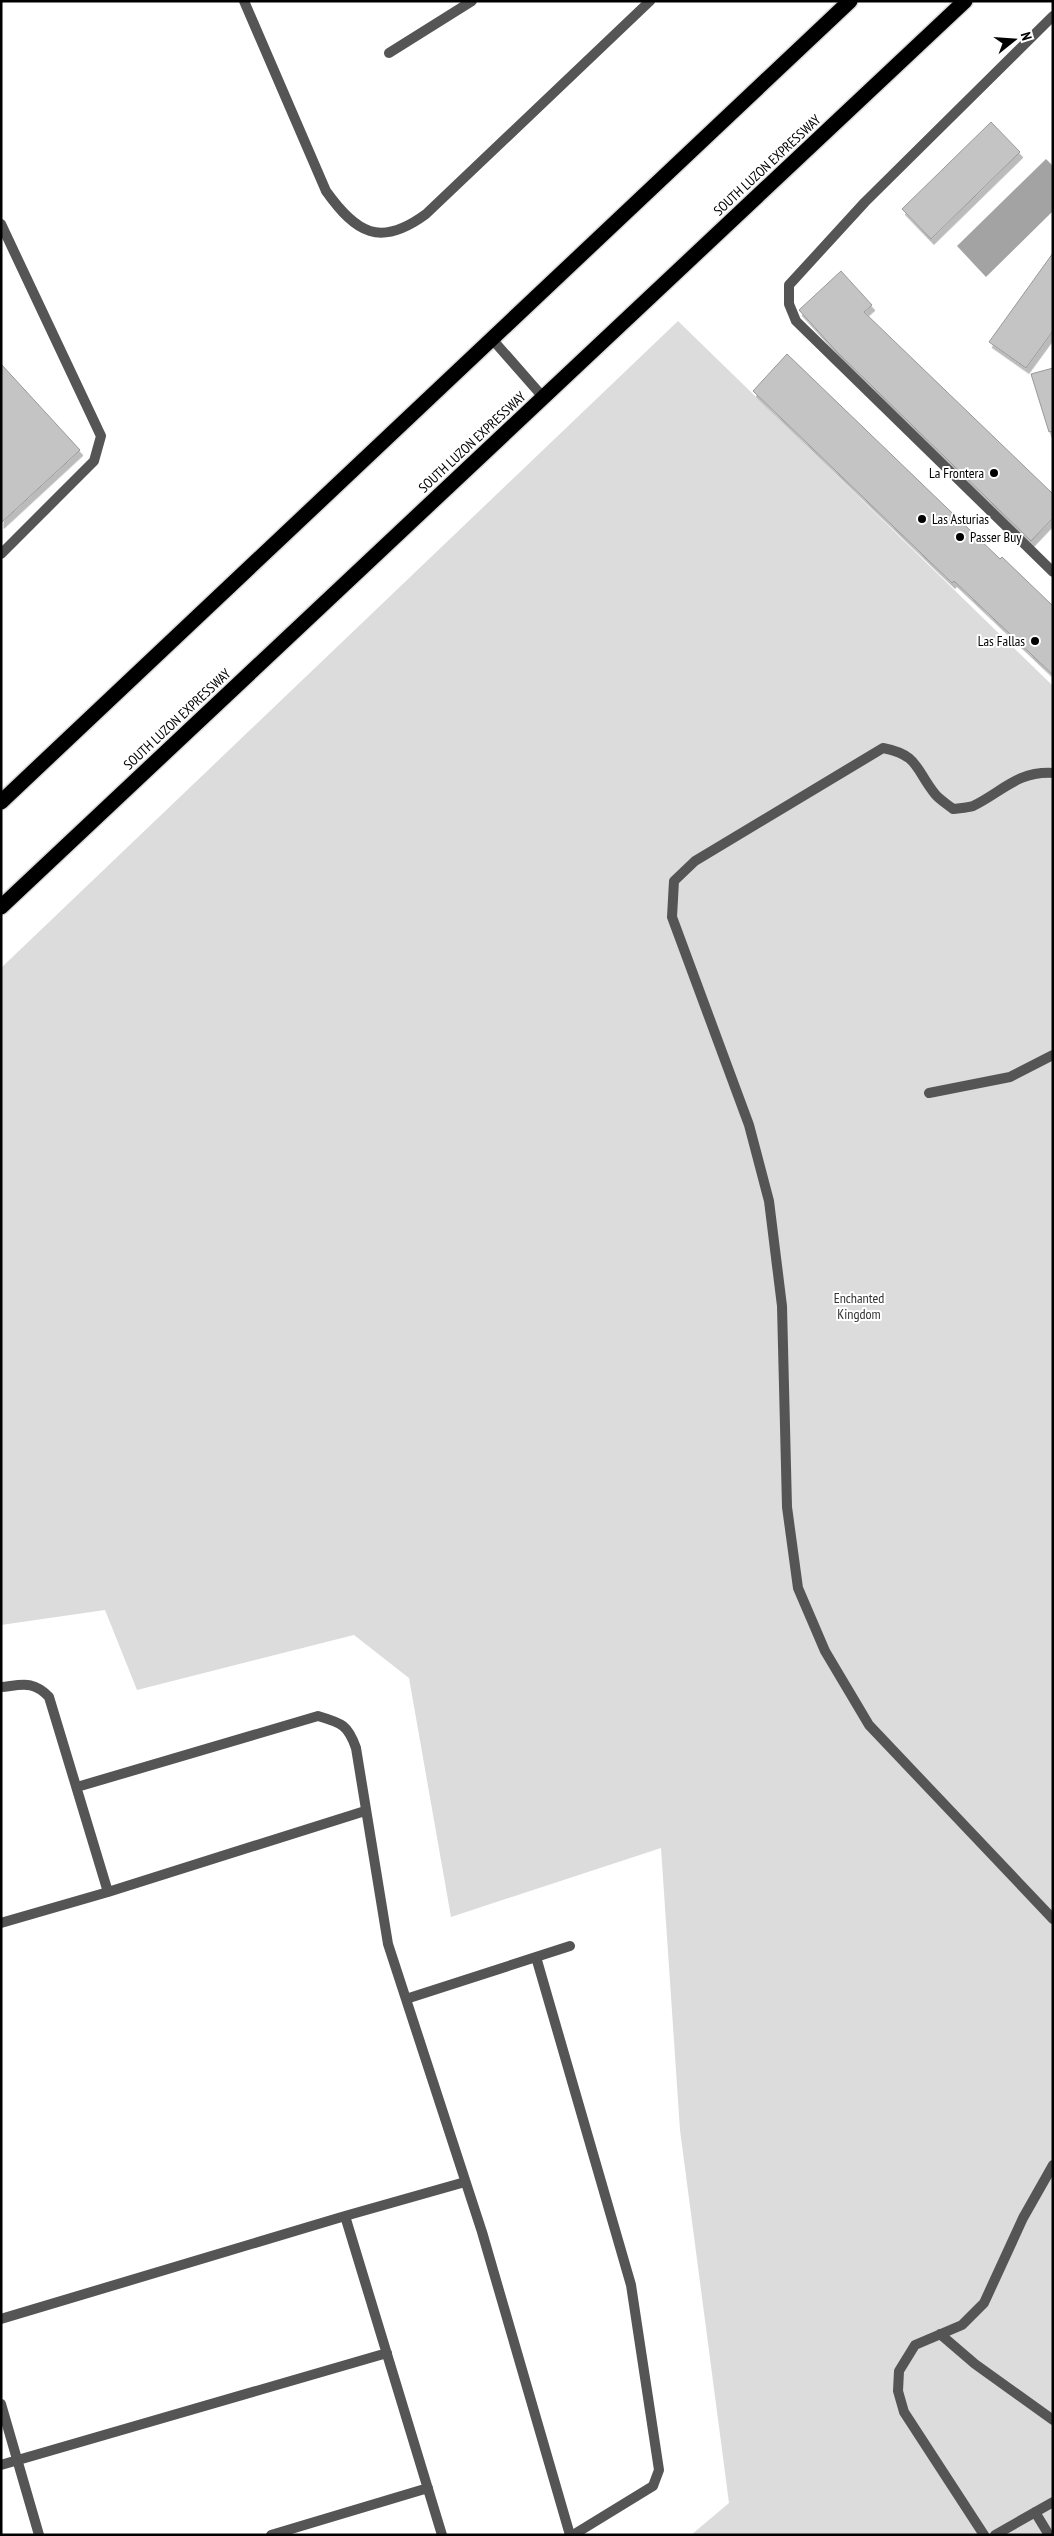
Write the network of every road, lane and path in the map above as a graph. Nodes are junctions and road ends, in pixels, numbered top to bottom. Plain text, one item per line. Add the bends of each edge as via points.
1 (244, 1) edge
2 (472, 1) edge
3 (650, 1) edge
4 (850, 1) edge
5 (965, 1) edge
6 (1053, 16) edge
7 (389, 53) dead end
8 (1, 224) edge
9 (492, 339) junction
10 (544, 397) junction
11 (1, 554) edge
12 (1053, 572) edge
13 (1053, 773) edge
14 (1, 802) edge
15 (1, 907) edge
16 (1053, 1055) edge
17 (929, 1093) dead end
18 (1, 1687) edge
19 (77, 1787) junction
20 (365, 1810) junction
21 (108, 1892) junction
22 (1053, 1919) edge
23 (1, 1923) edge
24 (570, 1946) dead end
25 (536, 1956) junction
26 (406, 1999) junction
27 (1053, 2166) edge
28 (465, 2182) junction
29 (345, 2216) junction
30 (1, 2319) edge
31 (940, 2334) junction
32 (387, 2353) junction
33 (1, 2404) edge
34 (1053, 2420) edge
35 (18, 2460) junction
36 (1, 2465) edge
37 (428, 2488) junction
38 (1053, 2502) edge
39 (1035, 2512) junction
40 (39, 2535) edge
41 (271, 2535) edge
42 (442, 2535) edge
43 (572, 2535) edge
44 (984, 2535) edge
45 (995, 2535) edge
46 (1049, 2535) edge

1 - 3 street via 326,191 353,224 370,232 387,234 411,225 426,214
2 - 7 street
4 - 9 highway
5 - 10 highway, SOUTH LUZON EXPRESSWAY
6 - 12 street via 872,195 789,285 790,304 796,321
8 - 11 street via 102,436 94,461
9 - 10 street
9 - 14 highway
10 - 15 highway, SOUTH LUZON EXPRESSWAY
13 - 22 street via 1035,772 972,806 953,809 936,795 912,759 899,751 883,748 695,861 674,881 672,917 749,1125 769,1201 782,1306 787,1507 798,1588 825,1651 869,1725
16 - 17 street via 1010,1077
18 - 19 street via 28,1684 40,1688 48,1697
19 - 20 street via 318,1716 338,1722 350,1730 356,1748
19 - 21 street
20 - 21 street
20 - 26 street via 388,1944
21 - 23 street
24 - 25 street
25 - 26 street
25 - 43 street via 631,2285 659,2470 653,2486
26 - 28 street
27 - 31 street via 1023,2218 984,2303 962,2325
28 - 29 street
28 - 43 street
29 - 30 street
29 - 32 street
31 - 34 street via 975,2364
31 - 44 street via 915,2345 899,2371 898,2391 904,2412 918,2436
32 - 35 street
32 - 37 street
33 - 35 street
35 - 36 street
35 - 40 street
37 - 41 street
37 - 42 street
38 - 39 street
39 - 45 street
39 - 46 street

